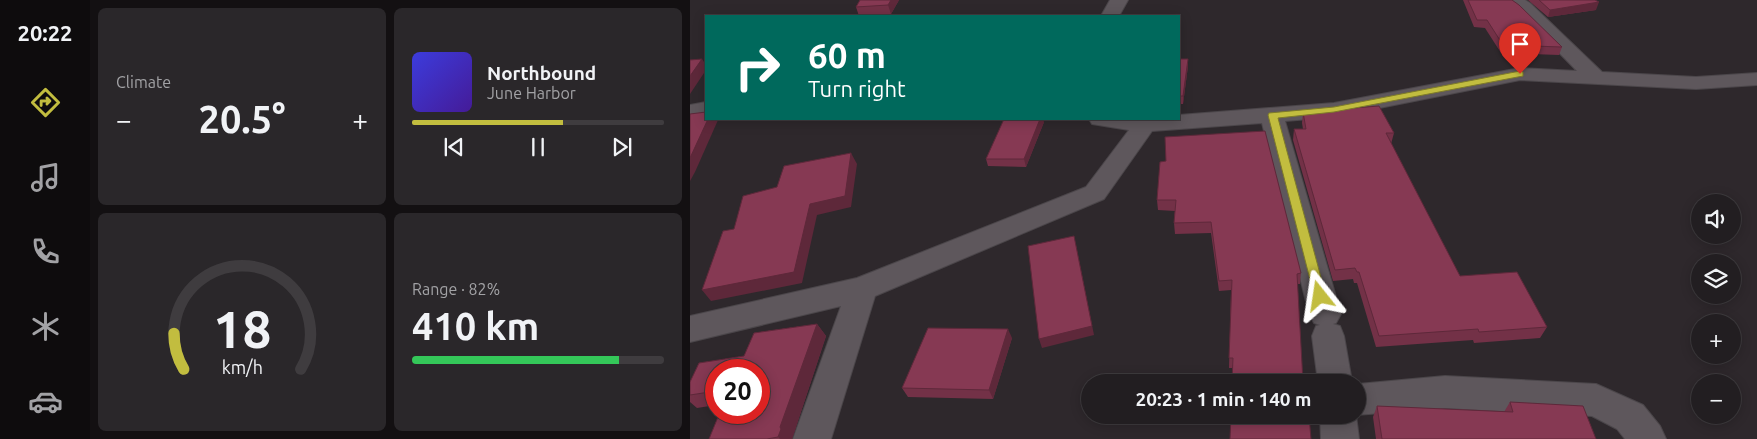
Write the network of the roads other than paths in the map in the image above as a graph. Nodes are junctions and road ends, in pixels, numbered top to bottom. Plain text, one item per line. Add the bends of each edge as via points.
1 (1119, 0) edge
2 (1512, 0) edge
3 (1111, 15) edge
4 (1597, 78) junction
5 (1757, 79) edge
6 (705, 109) edge
7 (690, 112) edge
8 (1272, 115) junction
9 (1107, 120) edge
10 (1144, 125) junction
11 (862, 289) junction
12 (690, 329) edge
13 (1333, 374) edge
14 (1366, 399) edge
15 (1339, 424) edge
16 (812, 439) edge
17 (1340, 439) edge
18 (1647, 439) edge

1 - 3 street
2 - 4 street via 1524,7
4 - 5 street via 1696,83
4 - 8 street via 1520,74 1334,110
6 - 7 street
8 - 10 street
8 - 13 street via 1326,325
9 - 10 street
10 - 11 street via 1096,193
11 - 12 street
11 - 16 street
14 - 18 street via 1445,392 1596,400 1630,417
15 - 17 street

